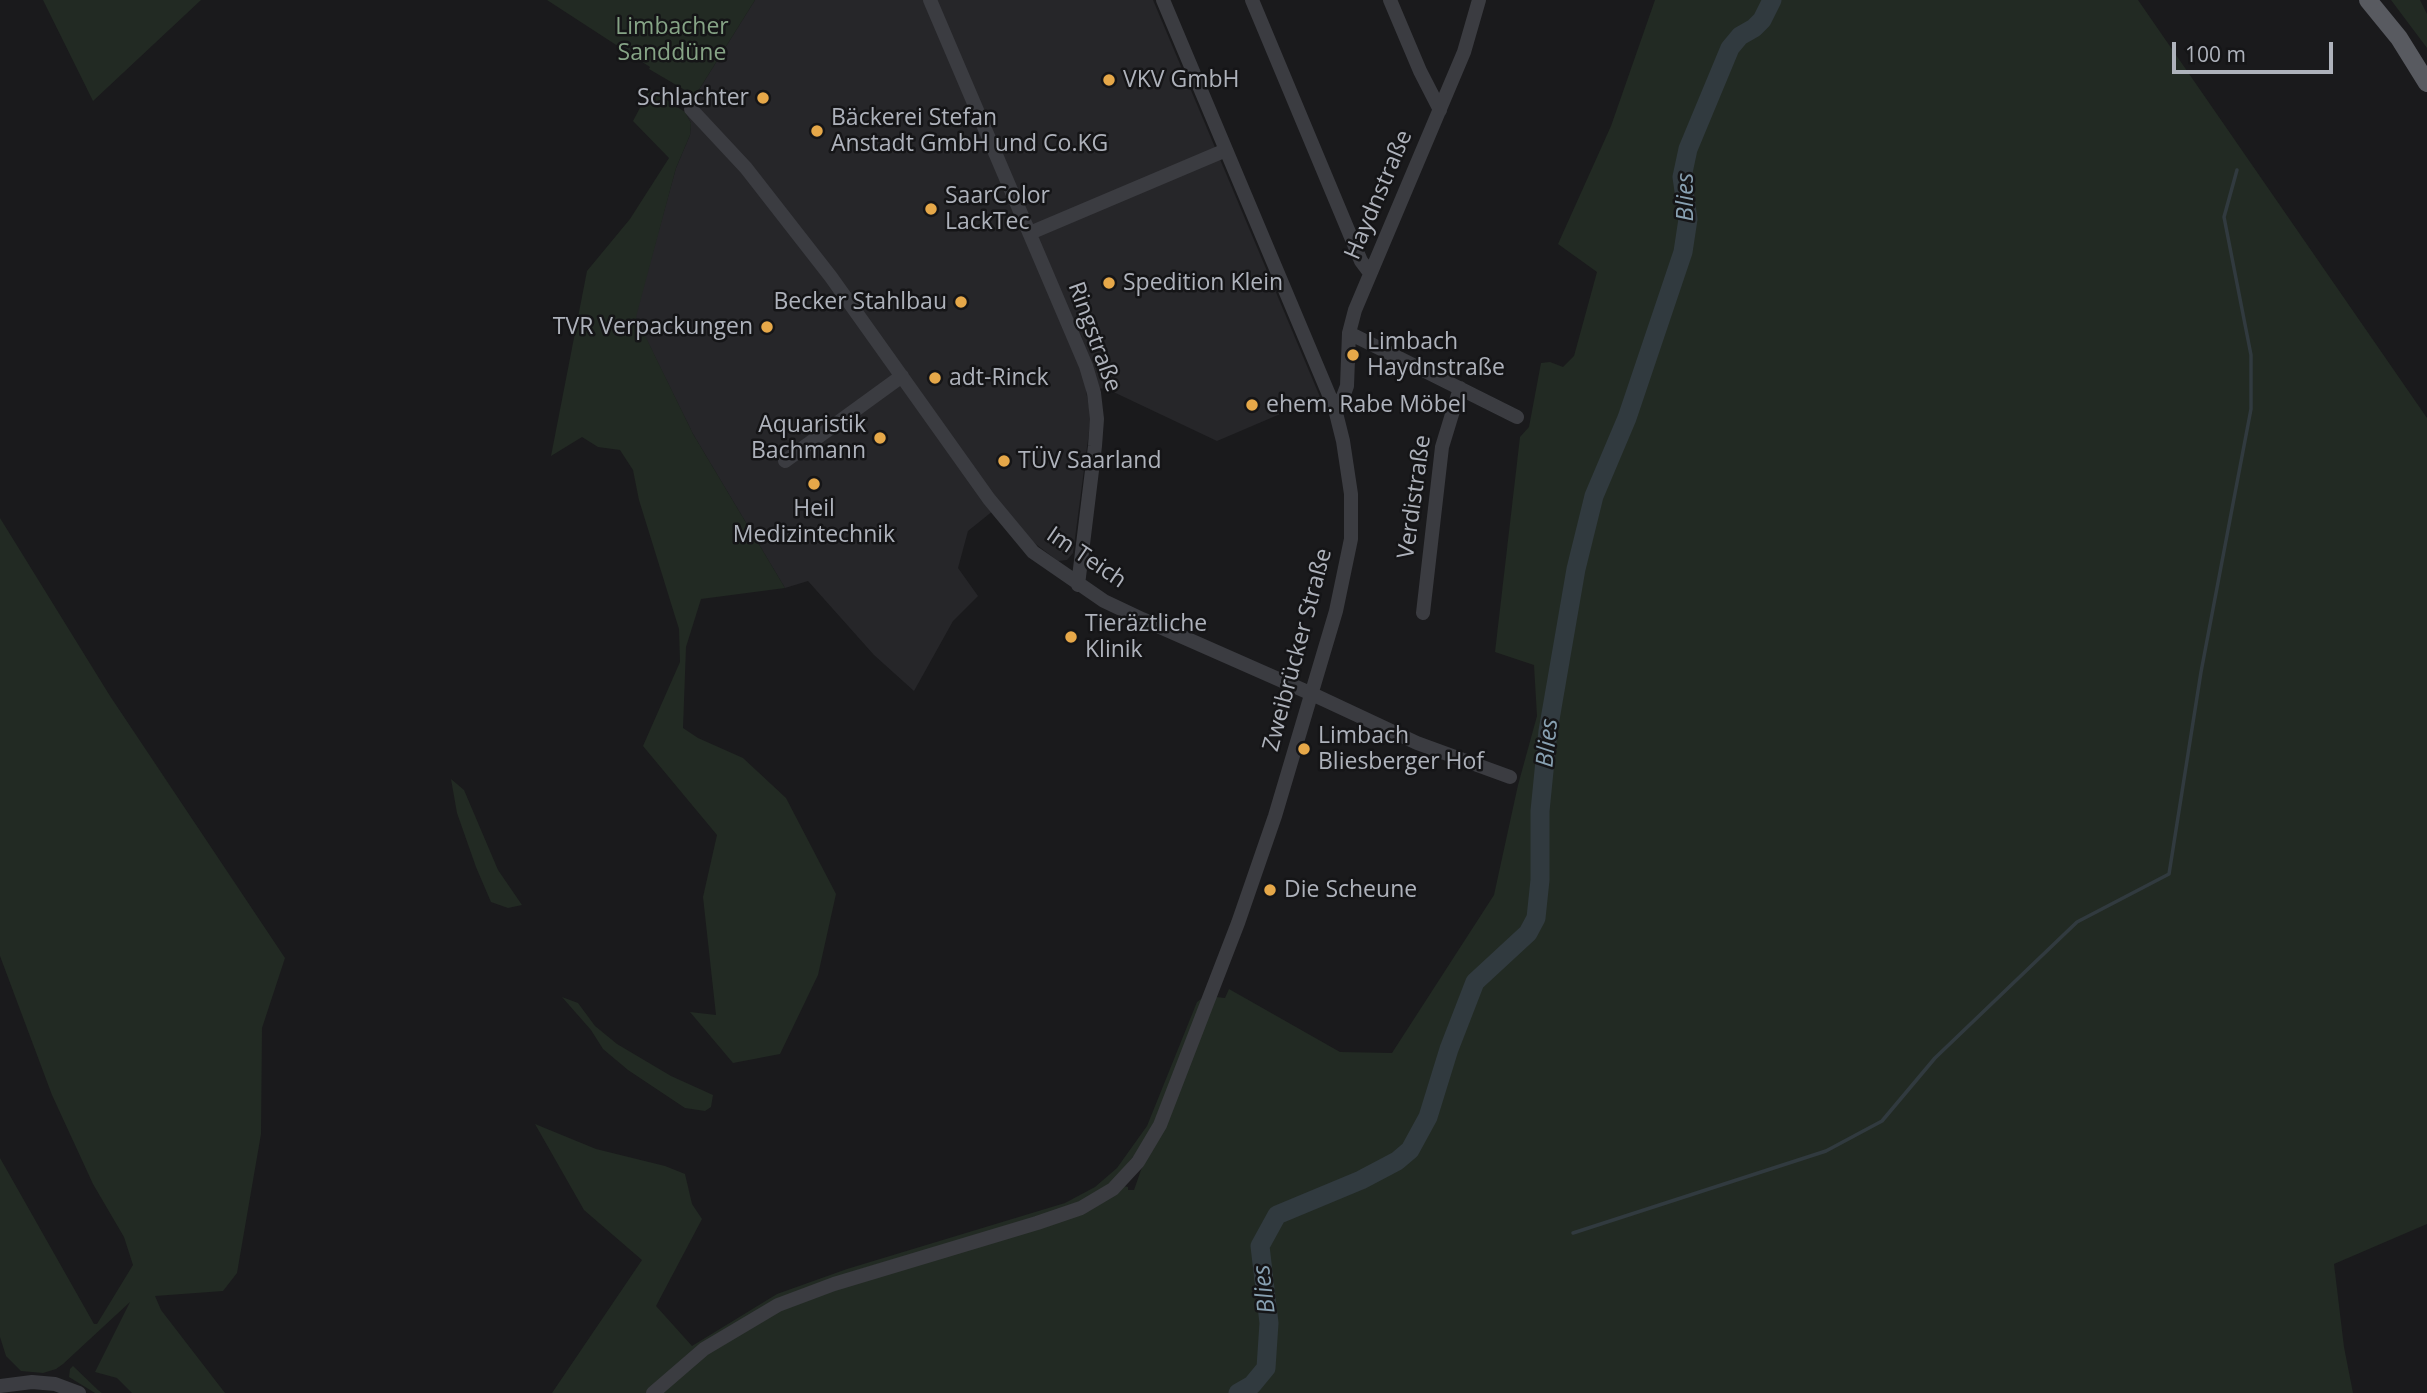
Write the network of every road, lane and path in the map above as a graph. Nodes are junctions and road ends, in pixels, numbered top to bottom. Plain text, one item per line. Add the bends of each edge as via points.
1 (930, 0) edge
2 (1163, 0) edge
3 (1252, 0) edge
4 (1390, 0) edge
5 (1479, 0) edge
6 (2368, 0) edge
7 (2427, 83) edge
8 (691, 109) dead end
9 (1440, 110) junction
10 (1226, 150) junction
11 (1030, 233) junction
12 (1370, 273) junction
13 (1349, 333) junction
14 (902, 376) junction
15 (1460, 388) junction
16 (1335, 409) junction
17 (1517, 417) dead end
18 (785, 461) dead end
19 (1078, 585) junction
20 (1423, 613) dead end
21 (1312, 694) junction
22 (1510, 777) dead end
23 (0, 1387) edge
24 (79, 1393) edge
25 (653, 1393) edge

1 - 11 street, Ringstraße
2 - 10 street, Zweibrücker Straße
3 - 12 street via 1361,261
4 - 9 street
5 - 9 street, Haydnstraße
6 - 7 main road
8 - 14 street, Im Teich via 774,203
9 - 12 street, Haydnstraße
10 - 11 street
10 - 16 street, Zweibrücker Straße
11 - 19 street, Ringstraße via 1094,393 1095,446
12 - 13 street, Haydnstraße
13 - 15 street
13 - 16 street, Haydnstraße via 1347,386
14 - 18 street
14 - 19 street, Im Teich via 1012,529 1033,552
15 - 17 street
15 - 20 street, Verdistraße via 1442,447
16 - 21 street, Zweibrücker Straße via 1349,468 1351,540
19 - 21 street, Im Teich via 1142,619
21 - 22 street, Im Teich via 1418,744
21 - 25 street, Zweibrücker Straße via 1258,868 1210,999 1160,1125 1138,1163 1113,1189 1081,1208 778,1305 704,1349
23 - 24 street via 32,1382

